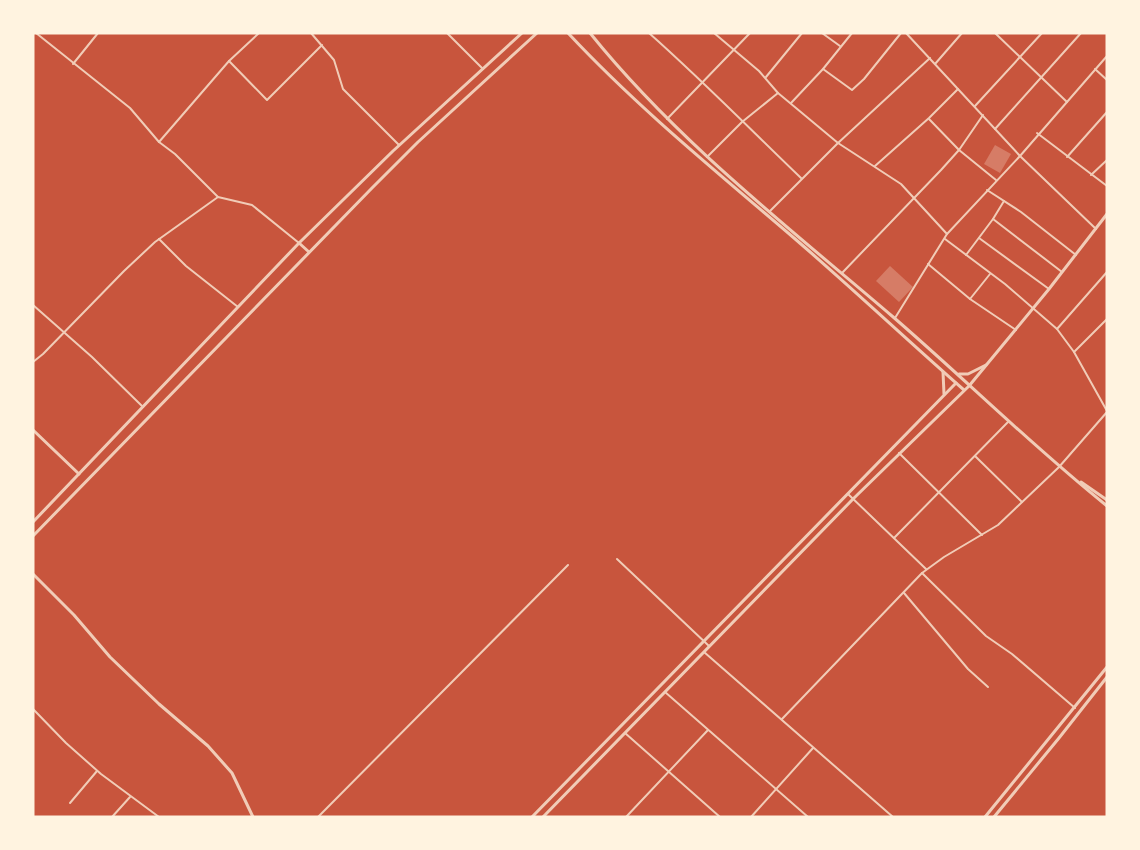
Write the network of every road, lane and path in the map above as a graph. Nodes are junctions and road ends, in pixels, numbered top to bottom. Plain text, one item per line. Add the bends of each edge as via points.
1 (36, 33) edge
2 (98, 33) edge
3 (259, 33) edge
4 (311, 33) edge
5 (447, 33) edge
6 (521, 33) edge
7 (537, 33) edge
8 (568, 33) edge
9 (590, 33) edge
10 (650, 33) edge
11 (714, 33) edge
12 (750, 33) edge
13 (802, 33) edge
14 (822, 33) edge
15 (852, 33) edge
16 (901, 33) edge
17 (906, 33) edge
18 (962, 33) edge
19 (995, 33) edge
20 (1042, 33) edge
21 (1081, 33) edge
22 (322, 45) junction
23 (840, 46) junction
24 (734, 50) junction
25 (1107, 56) edge
26 (1021, 57) junction
27 (930, 58) junction
28 (229, 61) junction
29 (73, 64) junction
30 (935, 64) junction
31 (483, 69) junction
32 (823, 69) junction
33 (1095, 69) junction
34 (1041, 77) junction
35 (766, 78) junction
36 (1107, 80) edge
37 (703, 81) junction
38 (958, 89) junction
39 (778, 93) junction
40 (1067, 102) junction
41 (791, 103) junction
42 (975, 106) junction
43 (1107, 112) edge
44 (983, 115) junction
45 (928, 118) junction
46 (667, 119) junction
47 (742, 122) junction
48 (995, 129) junction
49 (1037, 133) junction
50 (159, 142) junction
51 (838, 143) junction
52 (399, 145) junction
53 (959, 150) junction
54 (1020, 156) junction
55 (707, 157) junction
56 (1067, 157) junction
57 (1107, 159) edge
58 (704, 161) junction
59 (875, 166) junction
60 (1091, 175) junction
61 (802, 178) junction
62 (996, 180) junction
63 (1107, 186) edge
64 (987, 190) junction
65 (218, 197) junction
66 (913, 198) junction
67 (1004, 201) junction
68 (770, 211) junction
69 (1107, 213) edge
70 (993, 219) junction
71 (1097, 229) junction
72 (947, 234) junction
73 (979, 238) junction
74 (159, 239) junction
75 (944, 239) junction
76 (299, 243) junction
77 (309, 252) junction
78 (1076, 255) junction
79 (966, 256) junction
80 (928, 264) junction
81 (1063, 272) junction
82 (1107, 272) edge
83 (842, 273) junction
84 (990, 274) junction
85 (1049, 290) junction
86 (970, 299) junction
87 (33, 305) edge
88 (238, 307) junction
89 (1034, 309) junction
90 (895, 318) junction
91 (1107, 319) edge
92 (891, 324) junction
93 (1016, 330) junction
94 (1057, 330) junction
95 (64, 333) junction
96 (1074, 352) junction
97 (33, 362) edge
98 (988, 364) junction
99 (944, 372) junction
100 (957, 375) junction
101 (956, 383) junction
102 (969, 386) junction
103 (964, 390) junction
104 (944, 396) junction
105 (143, 407) junction
106 (1107, 412) edge
107 (1008, 422) junction
108 (33, 430) edge
109 (899, 453) junction
110 (974, 456) junction
111 (1059, 467) junction
112 (79, 474) junction
113 (937, 493) junction
114 (848, 494) junction
115 (853, 499) junction
116 (1107, 500) edge
117 (1022, 502) junction
118 (1107, 506) edge
119 (33, 522) edge
120 (982, 535) junction
121 (33, 536) edge
122 (894, 538) junction
123 (617, 559) dead end
124 (568, 565) dead end
125 (926, 570) junction
126 (922, 573) junction
127 (33, 574) edge
128 (904, 593) junction
129 (705, 642) junction
130 (709, 646) junction
131 (704, 652) junction
132 (1107, 667) edge
133 (1107, 676) edge
134 (988, 687) dead end
135 (665, 692) junction
136 (1075, 708) junction
137 (33, 709) edge
138 (782, 719) junction
139 (708, 730) junction
140 (625, 733) junction
141 (813, 748) junction
142 (669, 770) junction
143 (97, 771) junction
144 (776, 789) junction
145 (131, 796) junction
146 (70, 803) dead end
147 (627, 816) edge
148 (112, 817) edge
149 (159, 817) edge
150 (253, 817) edge
151 (318, 817) edge
152 (532, 817) edge
153 (543, 817) edge
154 (632, 817) edge
155 (720, 817) edge
156 (751, 817) edge
157 (808, 817) edge
158 (893, 817) edge
159 (986, 817) edge
160 (994, 817) edge

1 - 29 street
2 - 29 street
3 - 28 street
4 - 22 street
5 - 31 street
6 - 31 street
7 - 77 street via 418,142
8 - 58 street
9 - 46 street
10 - 37 street
11 - 24 street
12 - 24 street
13 - 35 street
14 - 23 street
15 - 23 street
16 - 32 street via 852,90
17 - 27 street
18 - 30 street
19 - 26 street
20 - 26 street
21 - 34 street
22 - 28 street via 267,100
22 - 52 street via 334,60 343,89
23 - 32 street
24 - 35 street
24 - 37 street
25 - 33 street
26 - 34 street
26 - 42 street
27 - 30 street
27 - 51 street
28 - 50 street
29 - 50 street via 130,108
30 - 38 street
31 - 52 street
32 - 41 street
33 - 36 street
33 - 40 street
34 - 40 street
34 - 48 street
35 - 39 street
37 - 46 street
37 - 47 street
38 - 42 street
38 - 45 street
39 - 41 street
39 - 47 street
40 - 49 street
41 - 51 street
42 - 44 street
43 - 56 street
44 - 48 street
44 - 53 street
45 - 53 street
45 - 59 street
46 - 55 street
47 - 55 street
47 - 61 street
48 - 54 street
49 - 54 street
49 - 56 street
50 - 65 street
51 - 59 street
51 - 61 street
52 - 76 street
53 - 62 street
53 - 66 street
54 - 62 street
54 - 71 street
55 - 58 street
55 - 68 street
56 - 60 street
57 - 60 street
58 - 92 street
59 - 66 street
60 - 63 street
61 - 68 street
62 - 64 street
64 - 67 street
64 - 72 street
65 - 74 street
65 - 76 street via 252,205
66 - 72 street
66 - 83 street
67 - 70 street
67 - 78 street
68 - 83 street
69 - 71 street
70 - 73 street
70 - 81 street
71 - 78 street
72 - 75 street
73 - 79 street
73 - 85 street
74 - 88 street
74 - 95 street
75 - 79 street
75 - 80 street
76 - 77 street
76 - 88 street
77 - 121 street
78 - 81 street
79 - 84 street
80 - 86 street
80 - 90 street
81 - 85 street
82 - 94 street
83 - 90 street
84 - 86 street
84 - 89 street
85 - 89 street
86 - 93 street
87 - 95 street
88 - 105 street
89 - 93 street
89 - 94 street
90 - 92 street
90 - 100 street
91 - 96 street
92 - 99 street
93 - 98 street
94 - 96 street
95 - 97 street
95 - 105 street
96 - 106 street
98 - 100 street
98 - 102 street
99 - 101 street
99 - 104 street
100 - 102 street
101 - 103 street
101 - 104 street
102 - 103 street
102 - 107 street
103 - 109 street
104 - 114 street
105 - 112 street
106 - 111 street
107 - 110 street
107 - 111 street
108 - 112 street
109 - 113 street
109 - 115 street
110 - 113 street
110 - 117 street
111 - 116 street
111 - 117 street
111 - 118 street
112 - 119 street
113 - 120 street
113 - 122 street
114 - 115 street
114 - 129 street
115 - 122 street
115 - 130 street
117 - 120 street
120 - 125 street
122 - 125 street
123 - 129 street
124 - 151 street
125 - 126 street
126 - 128 street
126 - 136 street via 986,636
127 - 150 street via 110,657 208,746 232,773
128 - 134 street
128 - 138 street
129 - 130 street
129 - 152 street
130 - 131 street
131 - 135 street
131 - 138 street
132 - 136 street
133 - 160 street
135 - 139 street
135 - 140 street
136 - 159 street
137 - 143 street
138 - 141 street
139 - 142 street
139 - 144 street
140 - 142 street
140 - 153 street
141 - 144 street
141 - 158 street
142 - 147 street
142 - 155 street
143 - 145 street
143 - 146 street
144 - 156 street
144 - 157 street
145 - 148 street
145 - 149 street
147 - 154 street

